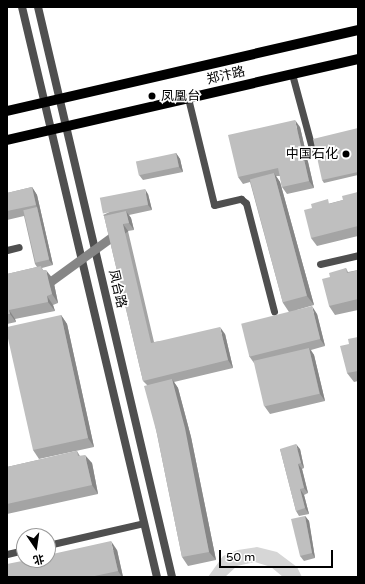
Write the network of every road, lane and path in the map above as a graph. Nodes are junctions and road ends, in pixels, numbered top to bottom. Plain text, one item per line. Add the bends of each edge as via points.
1 (22, 7) edge
2 (38, 7) edge
3 (358, 30) edge
4 (358, 59) edge
5 (292, 74) junction
6 (59, 98) junction
7 (188, 98) junction
8 (45, 102) junction
9 (7, 111) edge
10 (66, 126) junction
11 (51, 130) junction
12 (7, 140) edge
13 (336, 148) edge
14 (19, 247) dead end
15 (7, 250) edge
16 (358, 255) edge
17 (320, 264) dead end
18 (274, 310) dead end
19 (144, 523) junction
20 (56, 543) edge
21 (157, 577) edge
22 (172, 577) edge

1 - 8 street, 凤台路
2 - 6 street, 凤台路
3 - 6 main road, 郑汴路
4 - 5 main road, 郑汴路
5 - 7 main road, 郑汴路
5 - 13 lane via 313,152
6 - 8 main road, 郑汴路
6 - 10 street, 凤台路
7 - 10 main road, 郑汴路
7 - 18 lane via 214,205 241,199 246,203
8 - 9 main road, 郑汴路
8 - 11 street, 凤台路
10 - 11 main road, 郑汴路
10 - 22 street, 凤台路
11 - 12 main road, 郑汴路
11 - 19 street, 凤台路
14 - 15 lane
16 - 17 lane
19 - 20 lane
19 - 21 street, 凤台路

